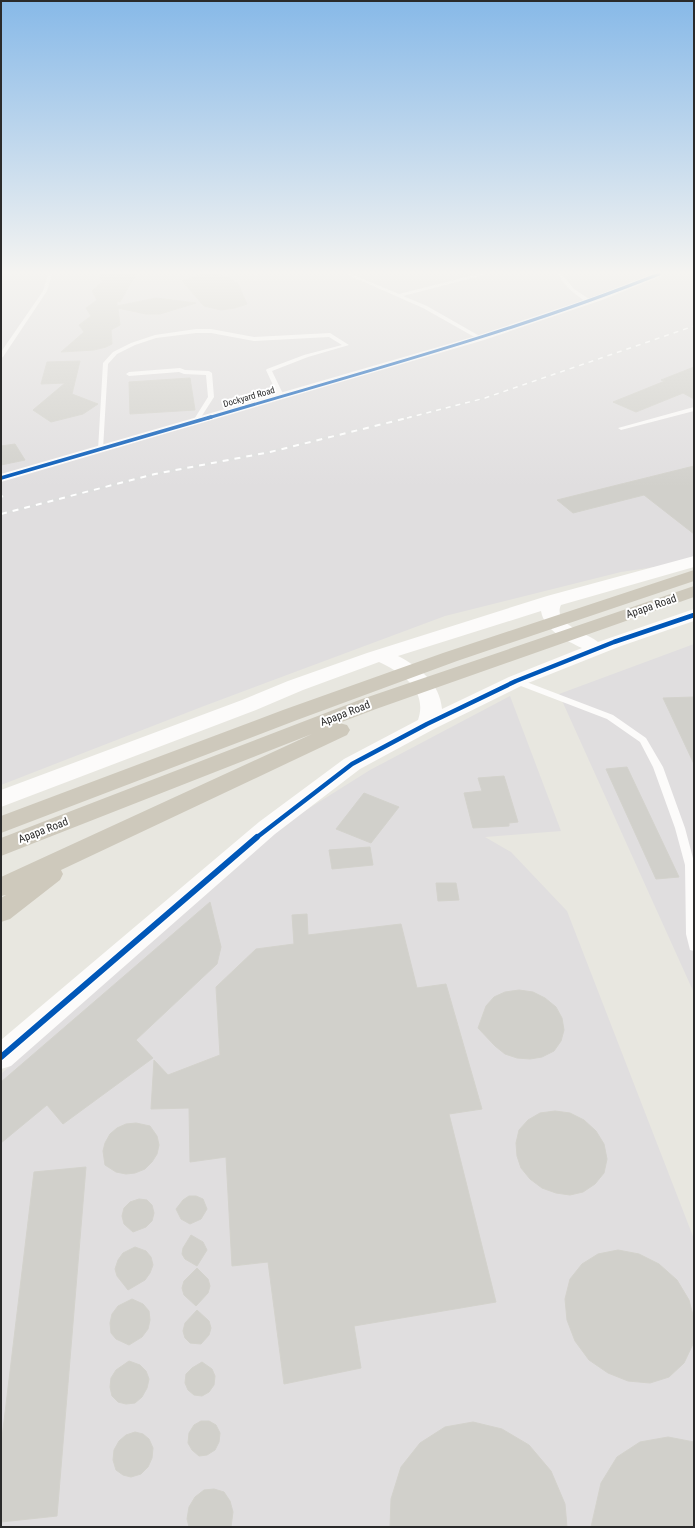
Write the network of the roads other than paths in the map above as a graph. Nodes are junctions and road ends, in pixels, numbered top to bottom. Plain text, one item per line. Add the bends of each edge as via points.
1 (8, 345) edge
2 (130, 345) edge
3 (345, 345) edge
4 (455, 345) edge
5 (1, 356) edge
6 (129, 374) dead end
7 (281, 396) junction
8 (694, 409) edge
9 (196, 421) junction
10 (621, 428) dead end
11 (100, 449) junction
12 (1, 478) edge
13 (691, 566) edge
14 (694, 591) edge
15 (554, 600) junction
16 (694, 615) edge
17 (599, 647) junction
18 (381, 655) junction
19 (486, 663) junction
20 (516, 681) junction
21 (427, 724) junction
22 (1, 799) edge
23 (1, 825) edge
24 (1, 847) edge
25 (81, 852) junction
26 (1, 887) edge
27 (1, 912) edge
28 (694, 947) edge
29 (1, 1057) edge

1 - 5 lane
2 - 11 lane via 115,353 105,364
3 - 7 lane via 269,370
4 - 7 street, Dockyard Road
6 - 9 lane via 180,370 209,373 211,397
7 - 9 street, Dockyard Road
8 - 10 lane
9 - 11 street, Dockyard Road
11 - 12 street, Dockyard Road
13 - 15 street
13 - 23 highway, Apapa Road via 458,655 290,714
14 - 19 highway, Apapa Road
15 - 17 street via 550,609 560,628 578,639
15 - 18 street
16 - 17 street
17 - 20 street
18 - 21 street via 401,664 428,692 432,707
18 - 22 street via 286,688 250,705
19 - 24 highway, Apapa Road via 362,707
19 - 25 highway via 229,780
20 - 21 street
20 - 28 lane via 610,717 643,740 658,767 690,865 691,934
21 - 29 street via 352,764 267,828
25 - 26 highway
25 - 27 highway

